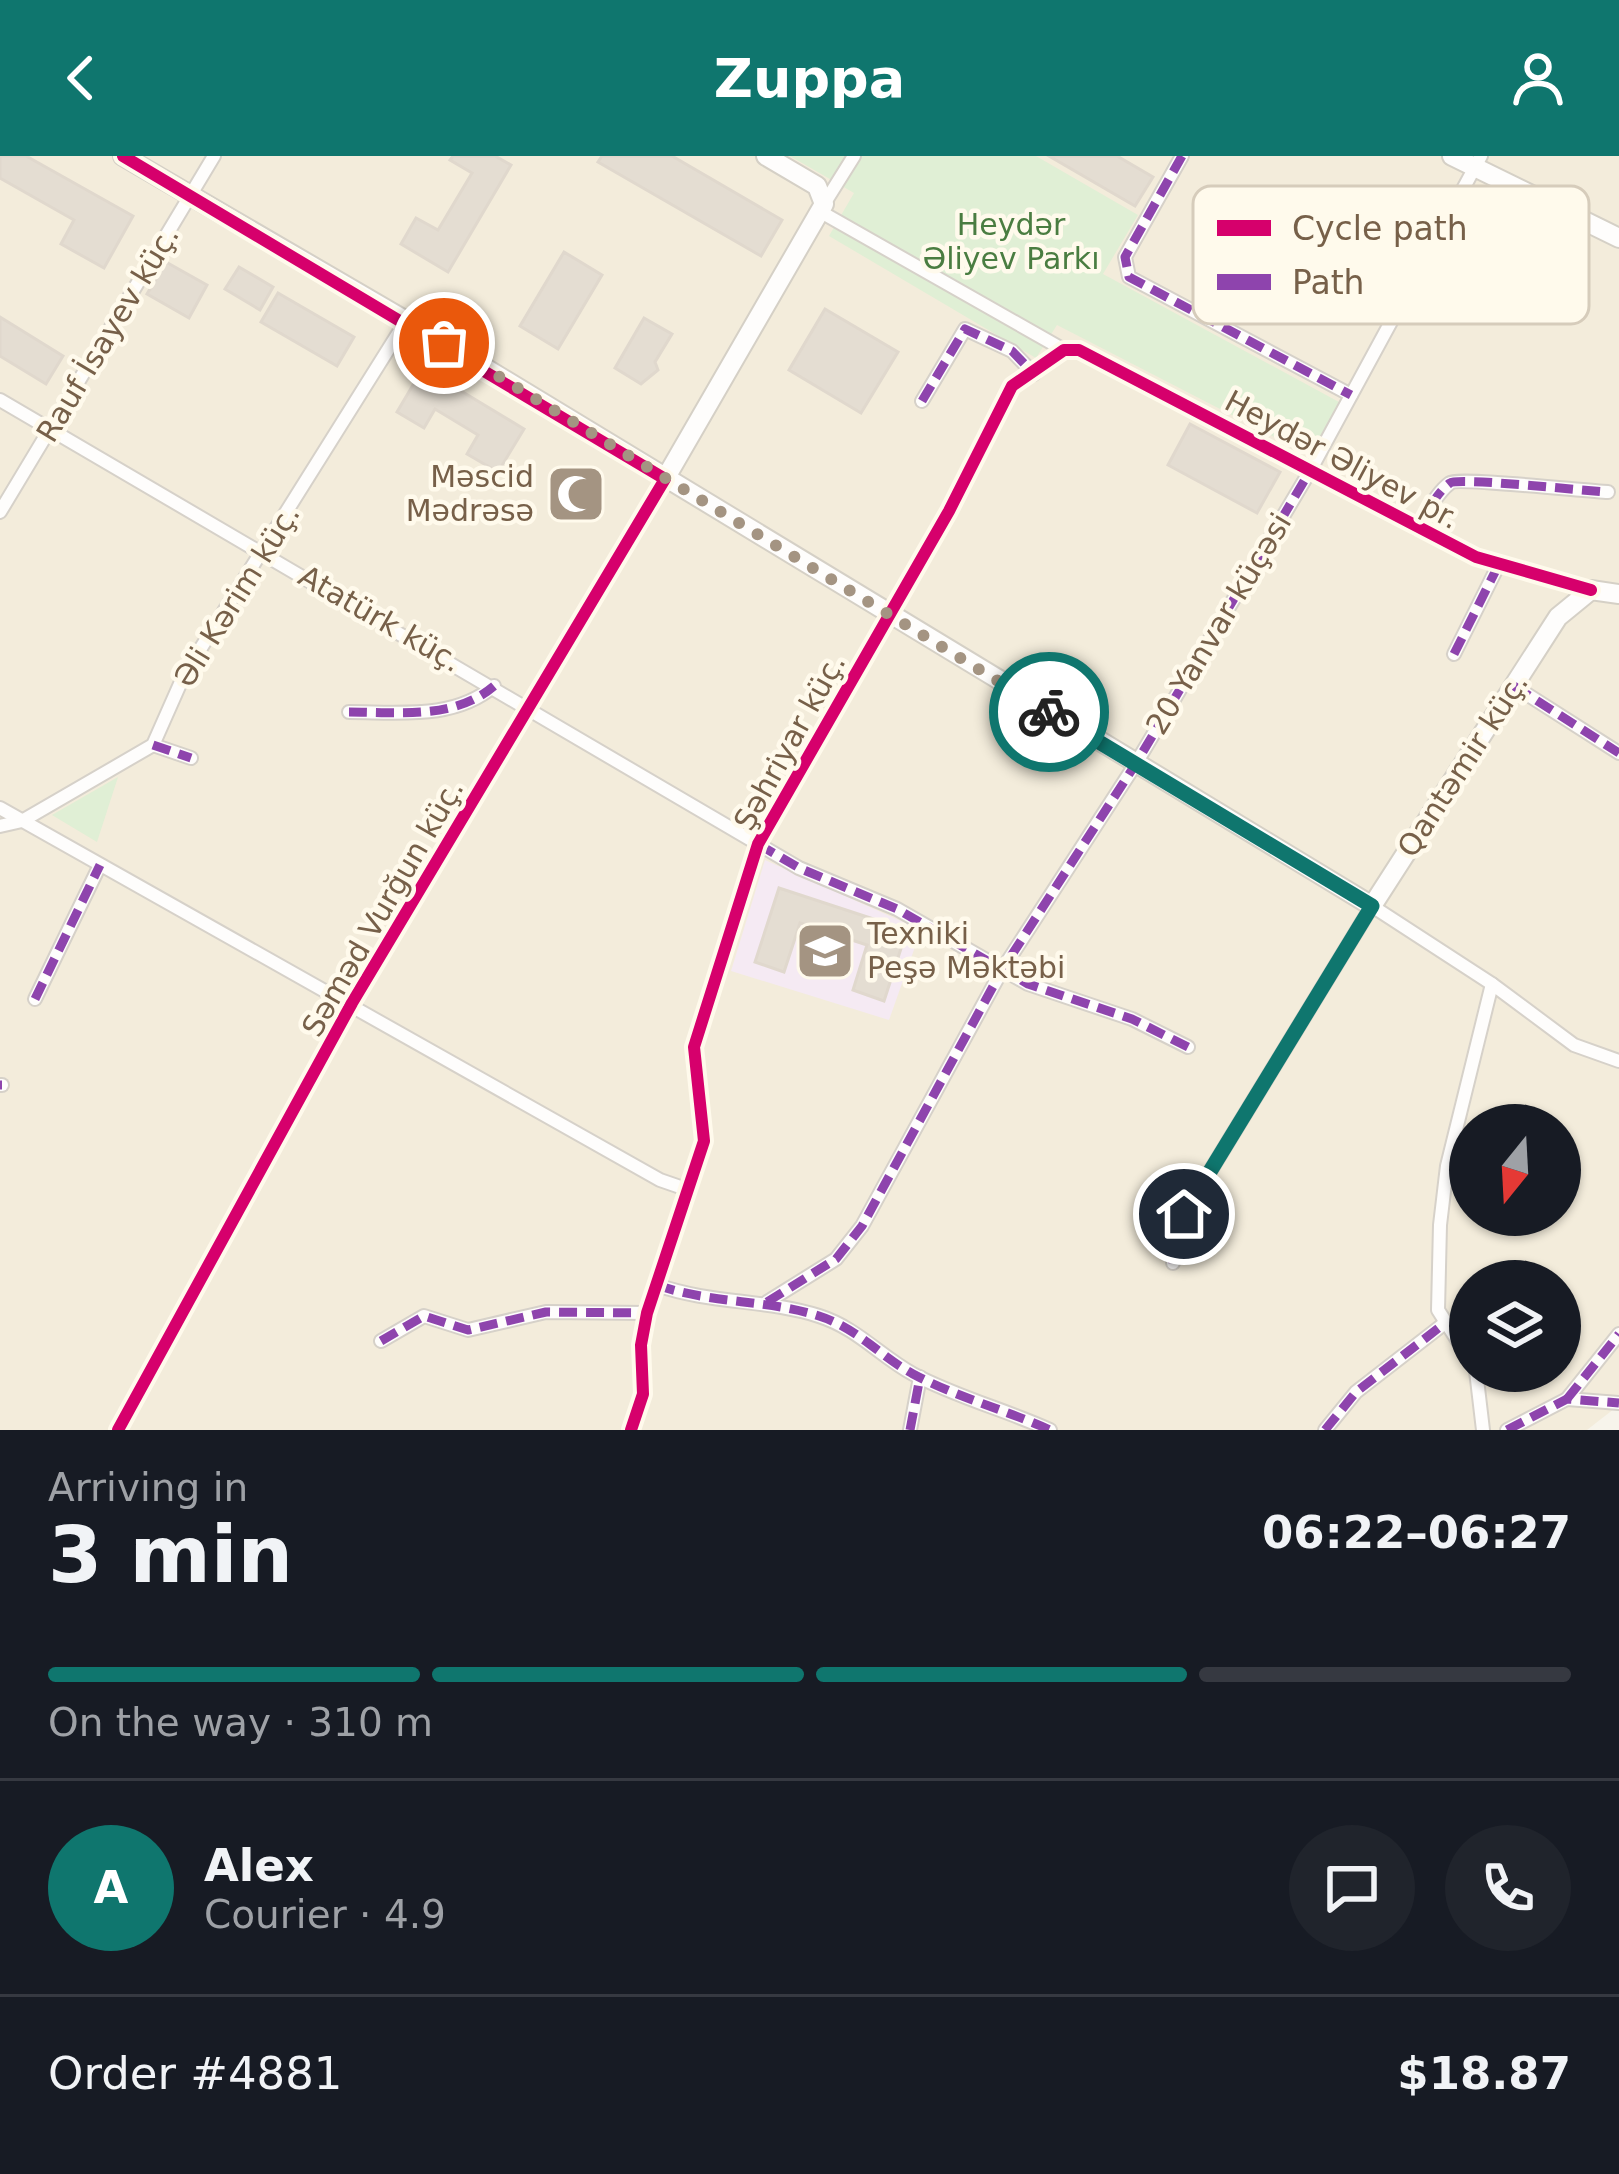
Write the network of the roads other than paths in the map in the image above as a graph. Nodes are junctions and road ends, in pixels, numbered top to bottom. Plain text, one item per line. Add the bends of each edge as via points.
1 (123, 156) edge
2 (214, 156) edge
3 (766, 156) edge
4 (854, 156) edge
5 (1182, 156) edge
6 (1452, 156) edge
7 (1478, 160) edge
8 (1525, 186) edge
9 (191, 195) junction
10 (821, 201) junction
11 (1589, 221) edge
12 (1619, 238) edge
13 (1193, 311) edge
14 (406, 321) junction
15 (1218, 324) edge
16 (1390, 324) edge
17 (1072, 350) junction
18 (1034, 374) junction
19 (1352, 395) junction
20 (0, 400) edge
21 (922, 401) dead end
22 (52, 430) junction
23 (1310, 471) junction
24 (665, 479) junction
25 (1608, 492) dead end
26 (0, 512) edge
27 (1416, 529) junction
28 (266, 552) junction
29 (1498, 566) junction
30 (1591, 590) junction
31 (1619, 594) edge
32 (890, 615) junction
33 (1454, 654) dead end
34 (494, 686) junction
35 (1514, 686) junction
36 (530, 706) junction
37 (349, 712) dead end
38 (153, 745) junction
39 (1619, 753) edge
40 (191, 758) dead end
41 (1135, 765) junction
42 (0, 808) edge
43 (22, 820) junction
44 (0, 826) edge
45 (758, 844) junction
46 (100, 866) junction
47 (1372, 906) junction
48 (1002, 970) junction
49 (1492, 983) junction
50 (35, 998) dead end
51 (352, 1003) junction
52 (1188, 1047) dead end
53 (1619, 1061) edge
54 (686, 1189) junction
55 (1173, 1263) dead end
56 (657, 1285) junction
57 (767, 1302) junction
58 (647, 1313) junction
59 (1445, 1323) junction
60 (1449, 1329) edge
61 (1619, 1334) edge
62 (381, 1341) dead end
63 (920, 1377) junction
64 (1478, 1392) edge
65 (1567, 1399) junction
66 (1619, 1402) edge
67 (1028, 1426) edge
68 (118, 1430) edge
69 (631, 1430) edge
70 (910, 1430) edge
71 (1050, 1430) edge
72 (1325, 1430) edge
73 (1483, 1430) edge
74 (1507, 1430) edge

1 - 9 main road
2 - 9 street, Rauf İsayev küç.
3 - 10 main road
4 - 10 street
5 - 13 street via 1125,257 1129,277
6 - 7 main road
7 - 8 main road
9 - 14 main road
9 - 22 street, Rauf İsayev küç.
10 - 17 street, Heydər Əliyev pr.
10 - 24 main road
11 - 12 main road
14 - 24 main road
14 - 28 street, Əli Kərim küç.
15 - 19 street
16 - 19 street, 20 Yanvar küçəsi
17 - 18 street, Şəhriyar küç.
17 - 23 street, Heydər Əliyev pr.
18 - 21 street via 1012,351 965,328
18 - 32 street, Şəhriyar küç. via 1012,386
19 - 23 street, 20 Yanvar küçəsi
20 - 22 street, Atatürk küç.
22 - 26 street, Rauf İsayev küç.
22 - 28 street, Atatürk küç.
23 - 27 street, Heydər Əliyev pr.
23 - 41 street, 20 Yanvar küçəsi
24 - 32 main road
24 - 36 street, Səməd Vurğun küç.
25 - 27 street via 1464,478 1444,489
27 - 29 street, Heydər Əliyev pr.
28 - 34 street, Atatürk küç.
28 - 38 street, Əli Kərim küç. via 184,675
29 - 30 street, Heydər Əliyev pr.
29 - 33 street
30 - 31 main road, Heydər Əliyev pr.
30 - 35 main road, Qantəmir küç. via 1569,603
32 - 41 main road
32 - 45 street, Şəhriyar küç.
34 - 36 street, Atatürk küç.
34 - 37 street via 466,705 433,712
35 - 39 street
35 - 47 main road, Qantəmir küç.
36 - 45 street, Atatürk küç.
36 - 51 street, Səməd Vurğun küç.
38 - 40 street
38 - 43 street
41 - 47 main road
41 - 48 street, 20 Yanvar küçəsi
42 - 43 street
43 - 44 street
43 - 46 street
45 - 48 street, Atatürk küç.
45 - 54 street, Şəhriyar küç. via 694,1047 705,1118 700,1164
46 - 50 street
46 - 51 street
47 - 49 street
47 - 55 street, Qantəmir küç. via 1184,1214
48 - 52 street, Atatürk küç.
48 - 57 street, 20 Yanvar küçəsi via 862,1226 836,1259
49 - 53 street via 1574,1045
49 - 59 street via 1447,1166 1437,1296
51 - 54 street
51 - 68 street, Səməd Vurğun küç.
54 - 56 street, Şəhriyar küç.
56 - 57 street via 715,1301
56 - 58 street, Şəhriyar küç.
57 - 63 street via 863,1336
58 - 62 street via 546,1312 468,1330 424,1316
58 - 69 street, Şəhriyar küç. via 644,1394
59 - 60 street
59 - 72 street via 1356,1392
61 - 65 street
63 - 67 street
63 - 70 street
64 - 73 street
65 - 66 street
65 - 74 street
67 - 71 street

